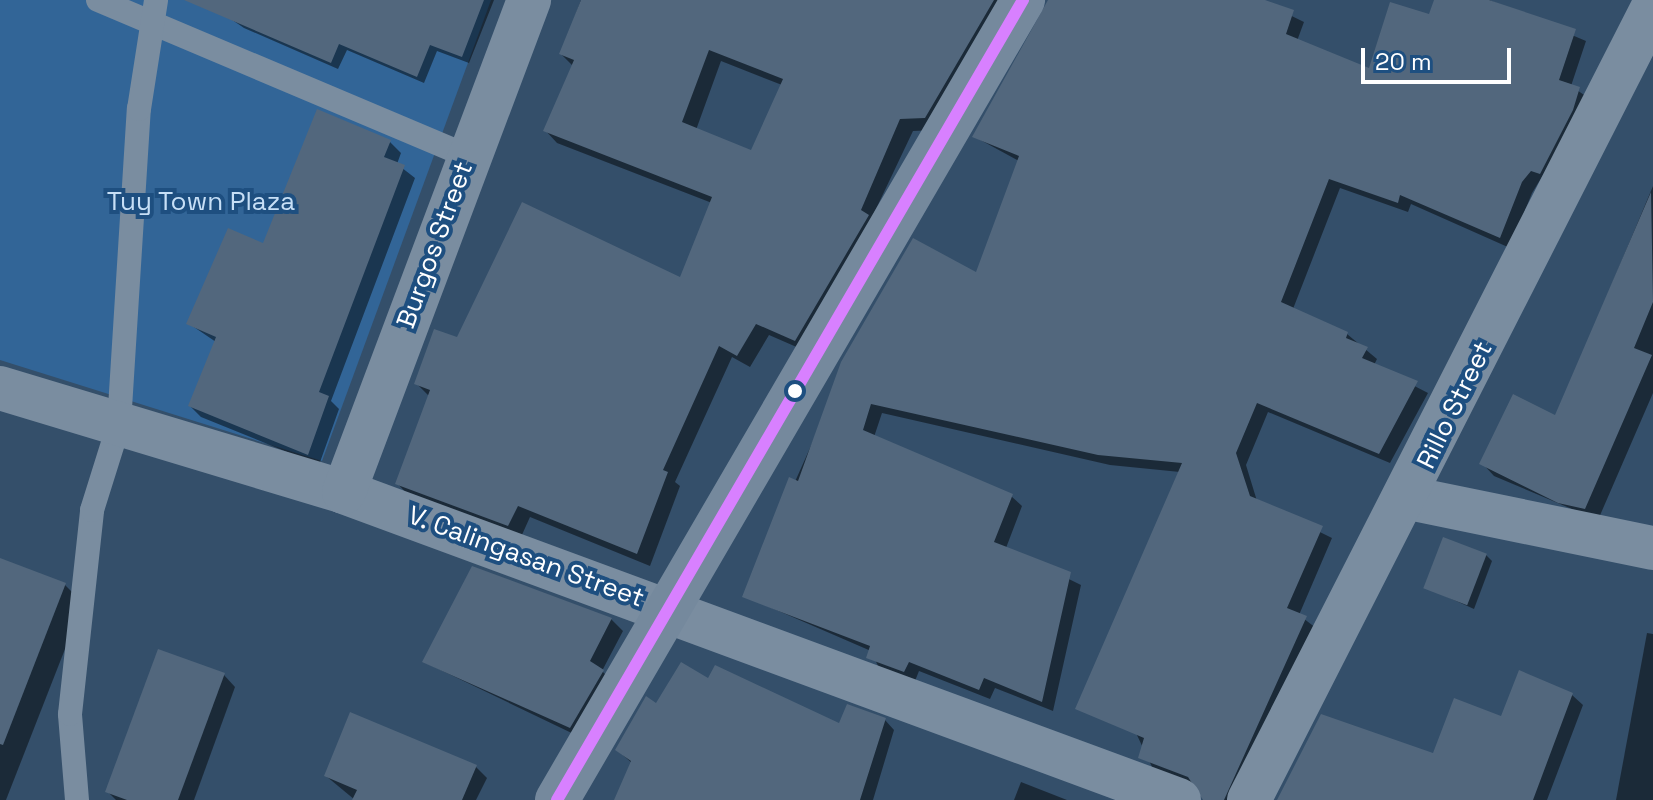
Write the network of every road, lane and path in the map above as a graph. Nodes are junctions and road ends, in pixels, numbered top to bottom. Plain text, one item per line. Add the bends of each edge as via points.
1 (98, 0) edge
2 (529, 0) edge
3 (1023, 0) edge
4 (1640, 6) edge
5 (153, 9) edge
6 (468, 156) junction
7 (0, 388) edge
8 (119, 424) junction
9 (344, 492) junction
10 (1409, 498) junction
11 (1653, 548) edge
12 (668, 609) junction
13 (77, 800) edge
14 (557, 800) edge
15 (1179, 800) edge
16 (1249, 800) edge

1 - 5 lane
2 - 6 street, Burgos Street
3 - 12 main road
4 - 10 street, Rillo Street
5 - 6 lane
5 - 8 lane
6 - 9 street, Burgos Street
7 - 8 street, V. Calingasan Street
8 - 9 street, V. Calingasan Street
8 - 13 lane via 92,510 70,714
9 - 12 street, V. Calingasan Street
10 - 11 street
10 - 16 street, Rillo Street
12 - 14 main road
12 - 15 street, V. Calingasan Street

